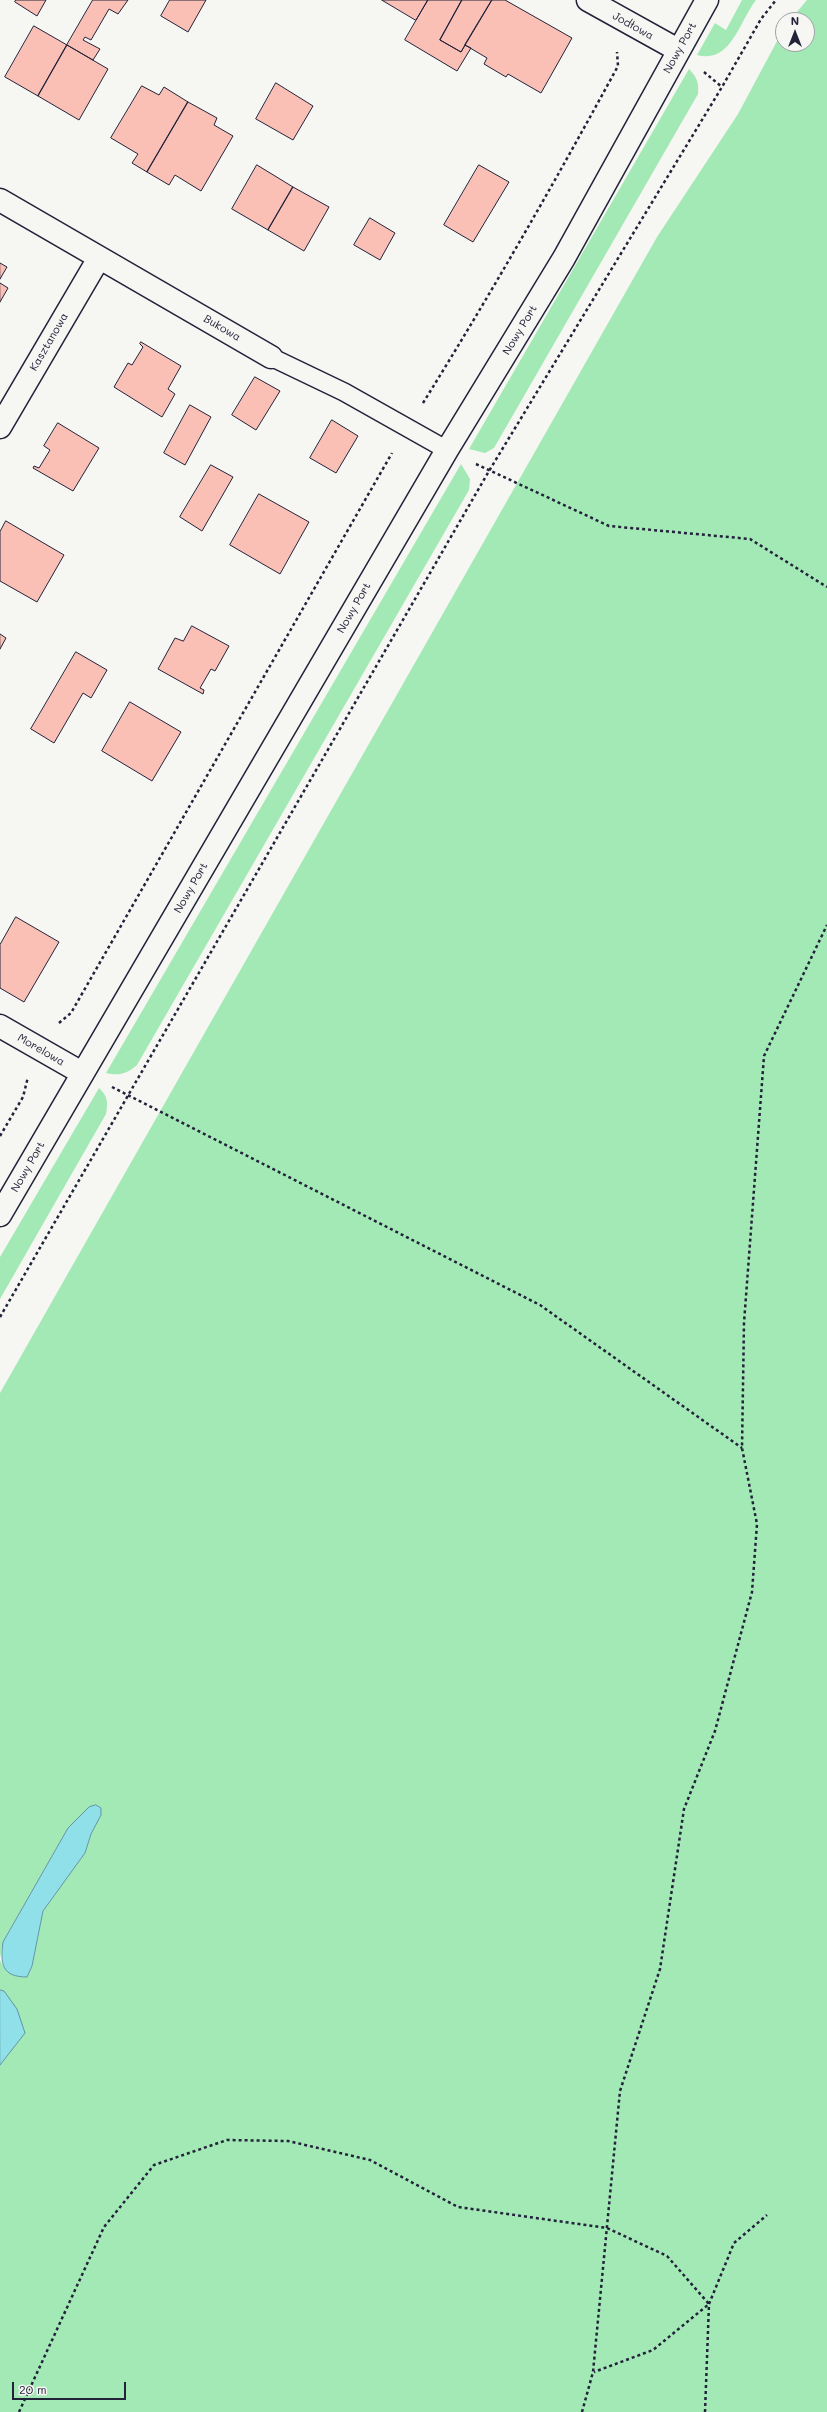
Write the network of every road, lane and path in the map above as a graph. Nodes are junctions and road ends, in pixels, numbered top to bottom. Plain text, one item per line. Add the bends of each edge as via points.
1 (588, 0) edge
2 (707, 0) edge
3 (776, 0) edge
4 (617, 46) dead end
5 (678, 50) junction
6 (0, 200) edge
7 (99, 258) junction
8 (271, 357) joint
9 (0, 427) edge
10 (407, 428) junction
11 (446, 450) junction
12 (489, 471) junction
13 (827, 587) edge
14 (827, 925) edge
15 (0, 1026) edge
16 (41, 1050) junction
17 (82, 1073) junction
18 (127, 1094) junction
19 (0, 1136) edge
20 (0, 1215) edge
21 (0, 1317) edge
22 (742, 1448) junction
23 (767, 2216) dead end
24 (607, 2228) junction
25 (709, 2304) junction
26 (594, 2372) junction
27 (19, 2412) edge
28 (582, 2412) edge
29 (705, 2412) edge

1 - 5 street, Jodłowa
2 - 5 street, Nowy Port
3 - 12 path via 761,19
4 - 10 path via 618,66 546,198 493,290
5 - 11 street, Nowy Port via 564,258
6 - 7 street, Bukowa
7 - 8 street, Bukowa
7 - 9 street, Kasztanowa
8 - 10 lane, Bukowa via 344,392
10 - 11 lane, Bukowa
10 - 16 path via 71,1013 52,1030
11 - 17 street, Nowy Port
12 - 13 path via 609,526 750,539
12 - 18 path
14 - 22 path via 764,1056 744,1323
15 - 16 street, Morelowa
16 - 17 street, Morelowa
16 - 19 path via 32,1066 22,1097
17 - 20 street, Nowy Port
18 - 21 path
18 - 22 path via 540,1305
22 - 24 path via 758,1524 752,1592 715,1731 684,1809 660,1969 620,2091
23 - 25 path via 734,2243
24 - 25 path via 667,2256
24 - 26 path
24 - 27 path via 458,2207 370,2160 288,2141 227,2140 154,2165 104,2227
25 - 26 path via 653,2350
25 - 29 path
26 - 28 path

